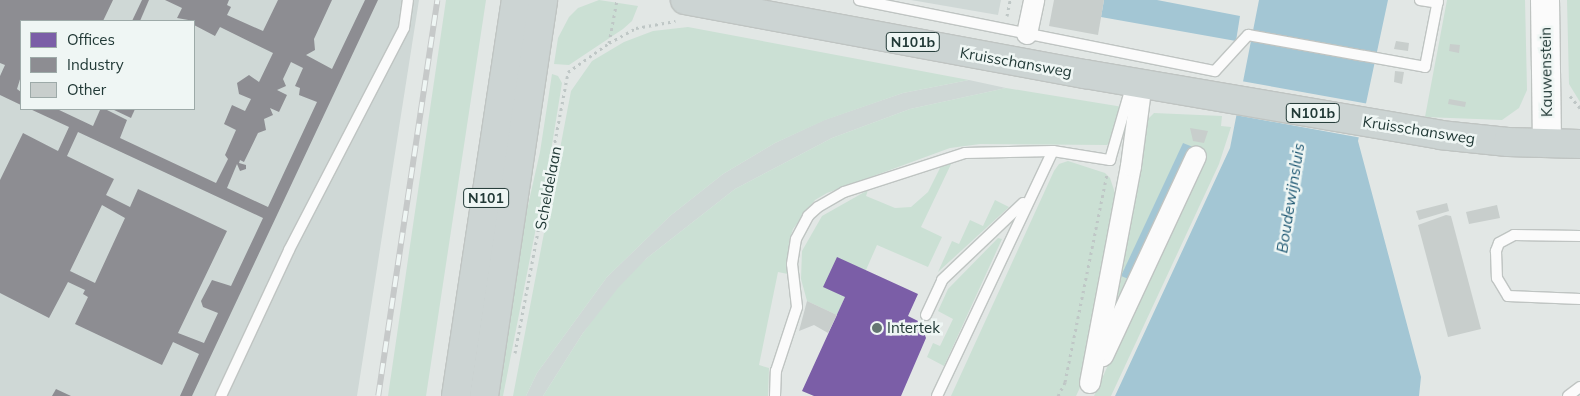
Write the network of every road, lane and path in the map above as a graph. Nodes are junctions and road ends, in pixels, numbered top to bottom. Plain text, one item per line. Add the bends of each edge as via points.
1 (408, 0) edge
2 (516, 0) edge
3 (544, 0) edge
4 (616, 0) edge
5 (685, 0) edge
6 (859, 0) edge
7 (1034, 0) edge
8 (1420, 0) edge
9 (1545, 0) edge
10 (1438, 1) edge
11 (1027, 34) junction
12 (1138, 81) junction
13 (1547, 143) junction
14 (1580, 144) edge
15 (1053, 151) junction
16 (1196, 157) dead end
17 (1110, 160) junction
18 (1028, 199) junction
19 (1580, 236) edge
20 (1580, 299) edge
21 (926, 315) dead end
22 (515, 355) dead end
23 (1580, 387) edge
24 (1087, 390) edge
25 (221, 396) edge
26 (456, 396) edge
27 (484, 396) edge
28 (775, 396) edge
29 (937, 396) edge
30 (1058, 396) edge
31 (1568, 396) edge

1 - 25 lane via 404,28 289,250
2 - 26 main road, N101
3 - 27 main road, Scheldelaan / N101
4 - 22 path, Scheldelaan via 609,43 568,72
5 - 12 main road, Kruisschansweg / N101b
6 - 11 lane
7 - 11 street
8 - 10 lane
9 - 13 street, Kauwenstein
10 - 11 lane via 1425,67 1248,35 1215,71
12 - 13 main road, Kruisschansweg / N101b via 1468,139
12 - 17 lane
12 - 24 street via 1131,166
13 - 14 main road, Kruisschansweg / N101b
15 - 17 lane
15 - 18 lane
15 - 28 lane via 965,153 844,192 818,207 808,216 796,239 792,264 797,307 776,371
16 - 24 street
17 - 30 path via 1065,382
18 - 21 lane via 942,280
18 - 29 lane
19 - 20 lane via 1514,235 1499,243 1496,251 1497,278 1508,296
23 - 31 lane

